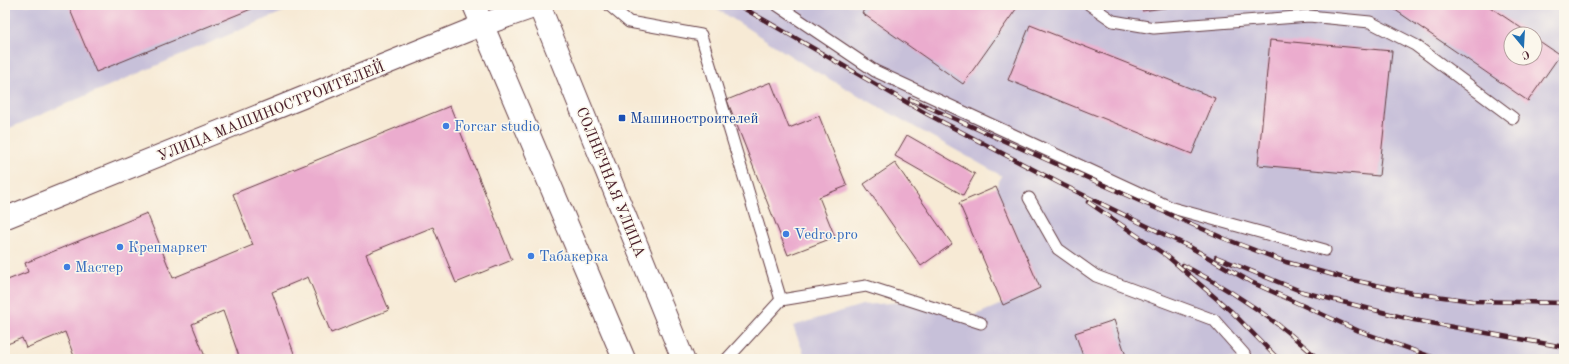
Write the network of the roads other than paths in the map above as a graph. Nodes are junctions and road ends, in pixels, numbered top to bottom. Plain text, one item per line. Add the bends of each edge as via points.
1 (474, 5) edge
2 (539, 5) edge
3 (608, 5) edge
4 (777, 5) edge
5 (1090, 5) edge
6 (482, 25) junction
7 (1513, 118) dead end
8 (1029, 198) dead end
9 (5, 218) edge
10 (1325, 250) dead end
11 (781, 300) junction
12 (981, 323) dead end
13 (624, 359) edge
14 (683, 359) edge
15 (727, 359) edge
16 (1246, 359) edge

1 - 6 main road
2 - 6 main road, УЛИЦА МАШИНОСТРОИТЕЛЕЙ
2 - 14 main road, СОЛНЕЧНАЯ УЛИЦА
3 - 11 lane via 629,22 701,35
4 - 10 lane via 875,71 1172,208
5 - 7 lane via 1113,21 1154,28 1309,16 1370,22 1415,45
6 - 9 street, УЛИЦА МАШИНОСТРОИТЕЛЕЙ
6 - 13 main road
8 - 16 lane via 1058,249 1096,276 1214,320
11 - 12 lane via 866,286
11 - 15 lane

